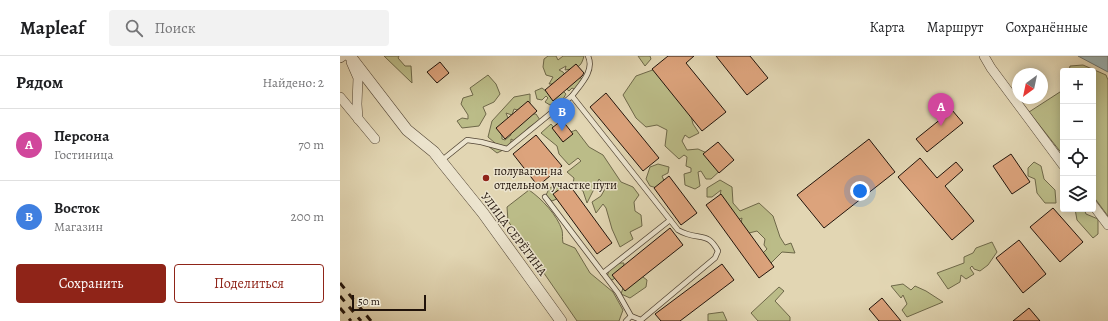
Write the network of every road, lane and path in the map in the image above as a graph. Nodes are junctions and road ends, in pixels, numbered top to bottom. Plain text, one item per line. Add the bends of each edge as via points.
1 (343, 56) edge
2 (349, 56) edge
3 (588, 56) edge
4 (984, 56) edge
5 (340, 58) edge
6 (572, 96) junction
7 (340, 97) edge
8 (358, 119) junction
9 (375, 139) dead end
10 (442, 161) junction
11 (1060, 161) edge
12 (545, 197) dead end
13 (1096, 209) edge
14 (670, 220) junction
15 (1108, 226) edge
16 (603, 273) junction
17 (631, 316) junction
18 (562, 321) edge
19 (626, 321) edge

1 - 5 street
2 - 8 street via 358,78
2 - 10 street, УЛИЦА СЕРЁГИНА via 418,143 434,152
3 - 6 lane via 590,61 587,76
4 - 11 street
6 - 10 lane via 508,149 467,140
6 - 14 lane
7 - 8 street
8 - 9 street
10 - 18 street, УЛИЦА СЕРЁГИНА
12 - 16 lane
13 - 15 street
14 - 16 lane
14 - 17 lane via 678,230 704,237 714,243 718,251 715,258 641,320
16 - 17 lane
17 - 19 lane

